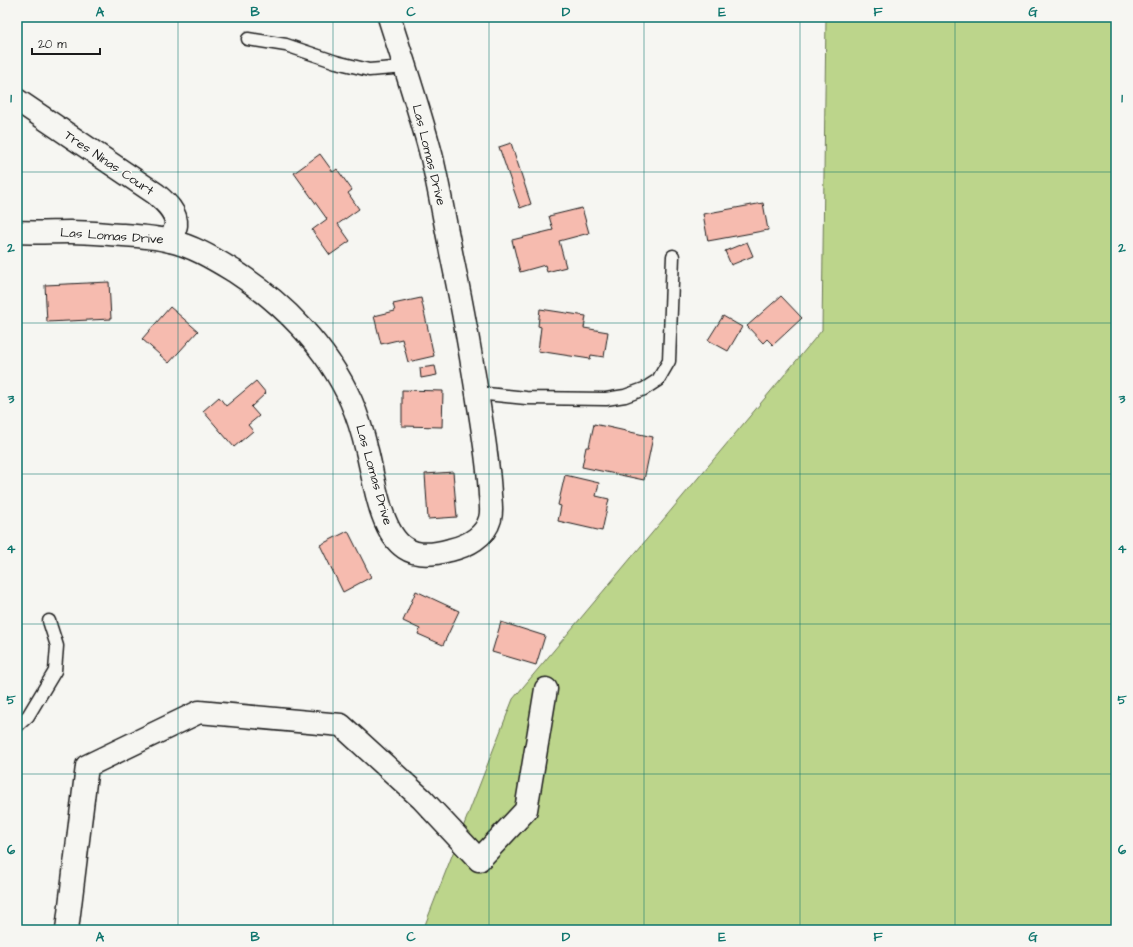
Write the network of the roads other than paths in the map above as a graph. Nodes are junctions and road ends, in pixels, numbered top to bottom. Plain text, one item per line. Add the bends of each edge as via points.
1 (389, 17) edge
2 (248, 39) dead end
3 (406, 68) junction
4 (17, 100) edge
5 (17, 232) edge
6 (171, 241) junction
7 (673, 256) dead end
8 (477, 393) junction
9 (50, 622) dead end
10 (546, 689) dead end
11 (17, 726) edge
12 (67, 930) edge

1 - 3 street, Las Lomas Drive
2 - 3 lane via 286,45 369,70
3 - 8 street, Las Lomas Drive via 440,197
4 - 6 street, Tres Ninas Court via 156,194 174,215 176,225
5 - 6 street, Las Lomas Drive via 141,236
6 - 8 street, Las Lomas Drive via 194,249 249,280 287,313 324,354 351,400 361,426 388,528 407,550 417,554 428,554 465,546 483,532 490,518 490,476
7 - 8 lane via 669,361 658,380 644,389 606,399 526,398
9 - 11 lane via 57,646 55,671 28,716
10 - 12 street via 526,810 479,860 422,799 341,725 199,712 87,766

